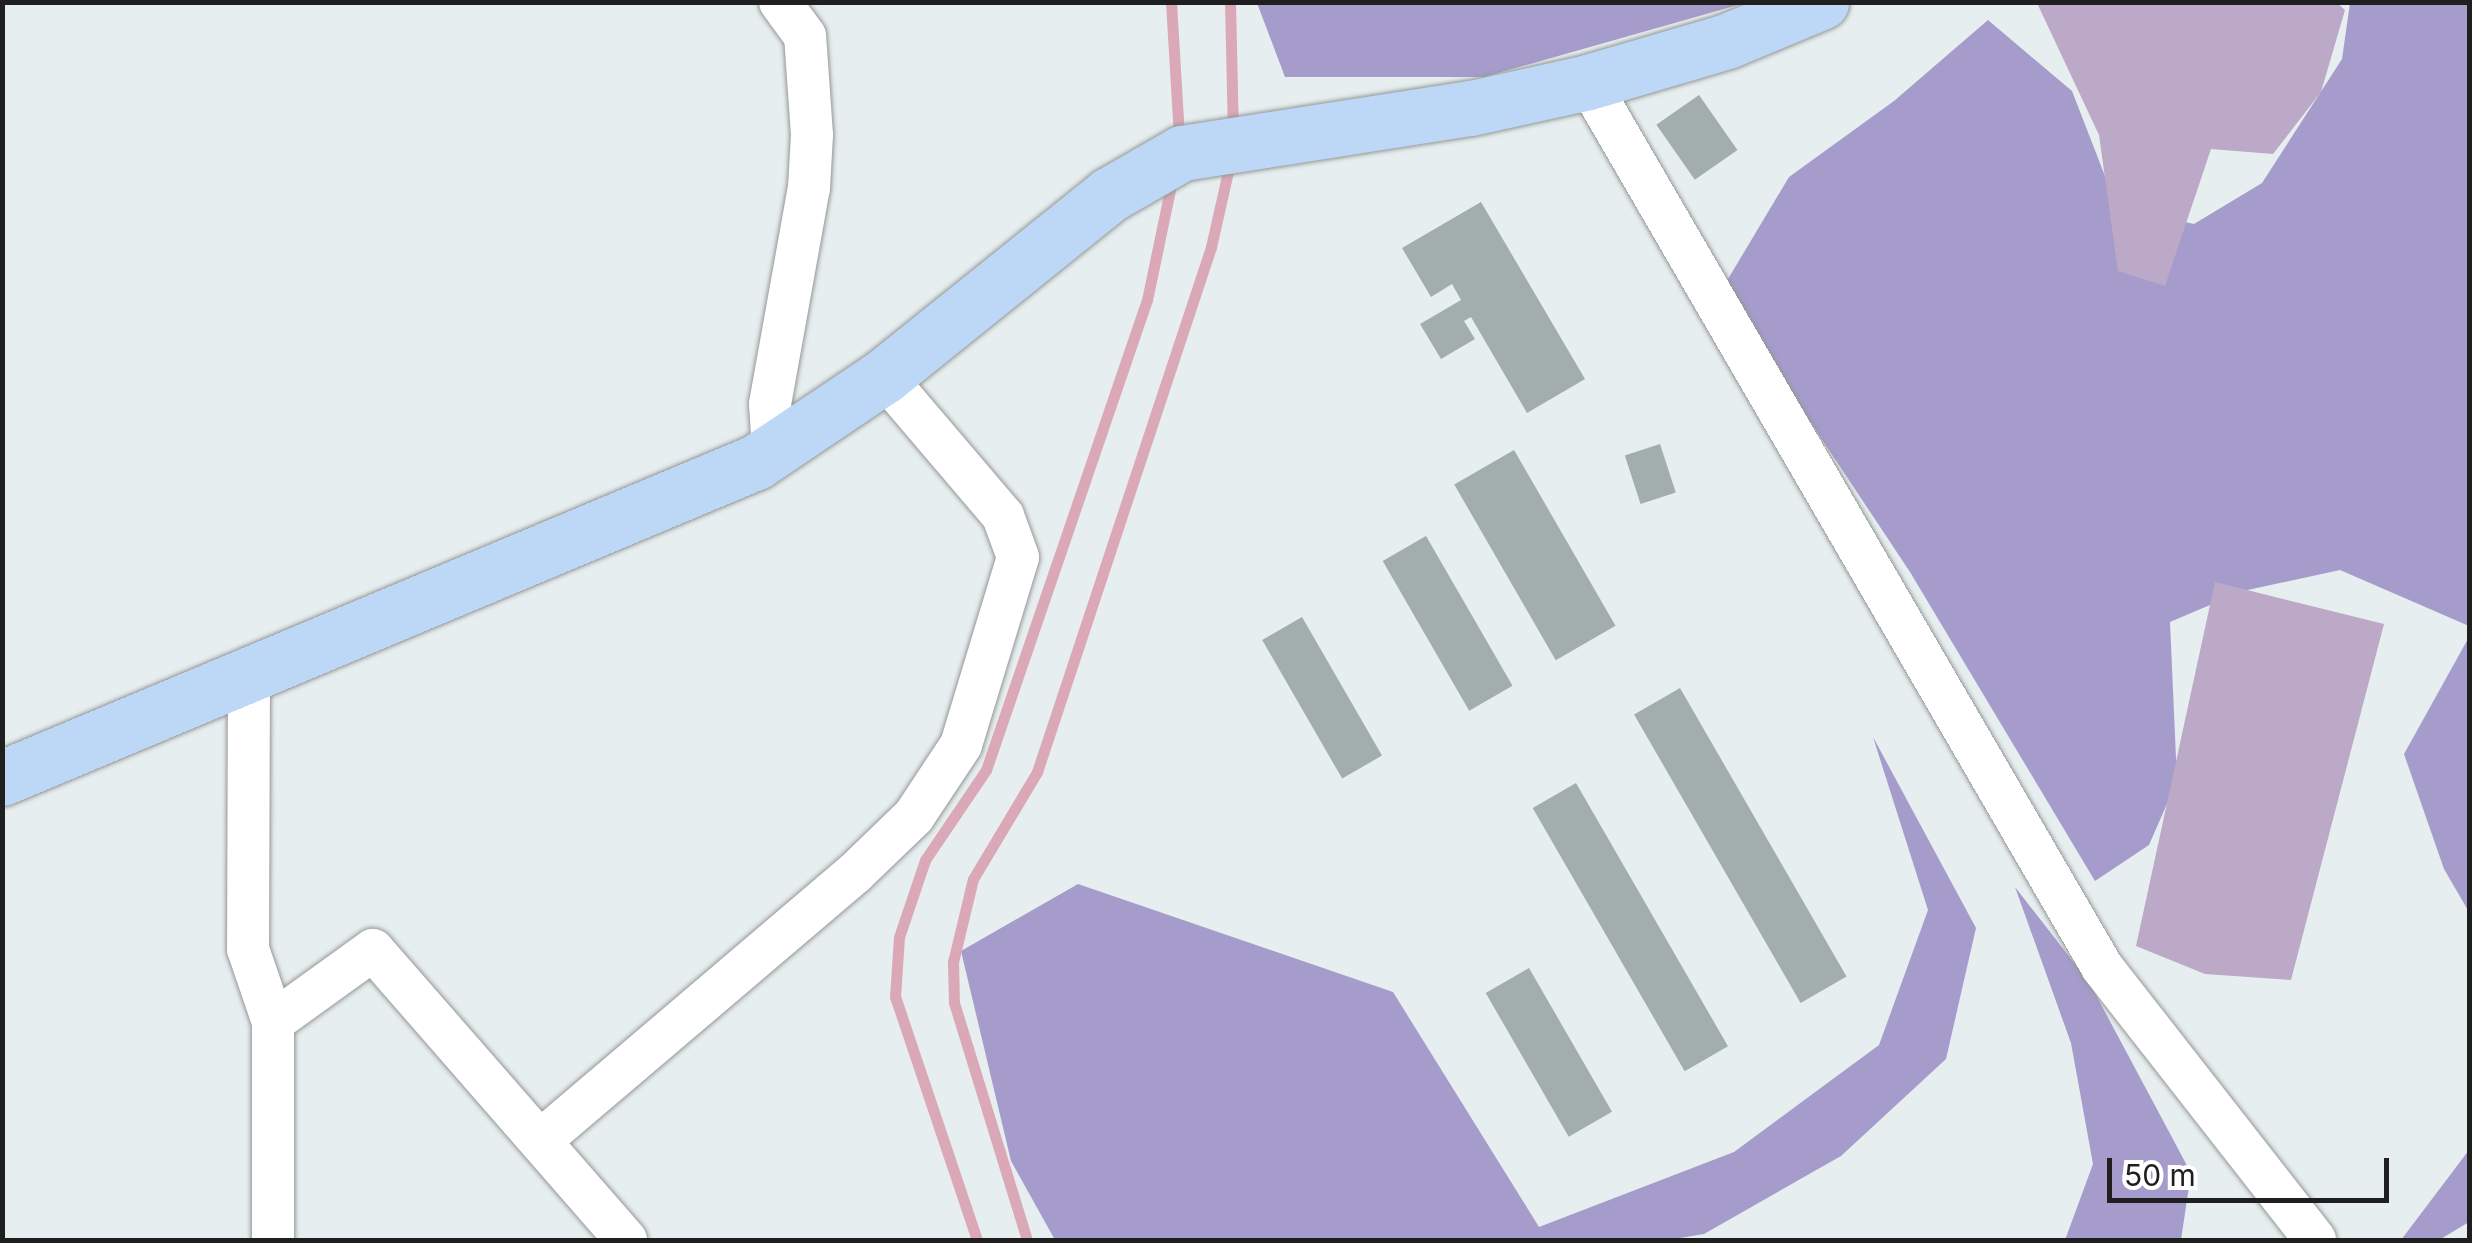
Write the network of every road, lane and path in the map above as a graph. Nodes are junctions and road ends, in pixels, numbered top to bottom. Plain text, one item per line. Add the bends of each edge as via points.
1 (780, 2) edge
2 (1821, 2) edge
3 (1588, 82) junction
4 (884, 376) junction
5 (773, 450) junction
6 (249, 672) junction
7 (2, 778) edge
8 (273, 1022) junction
9 (540, 1140) junction
10 (273, 1240) edge
11 (626, 1240) edge
12 (2315, 1240) edge

1 - 5 street via 805,36 812,135 809,188 770,404
2 - 3 street via 1726,41
3 - 4 street via 1471,108 1201,151 1072,223
3 - 12 street via 2102,967
4 - 5 street
4 - 9 street via 1003,516 1018,557 961,745 914,816 856,873
5 - 6 street
6 - 7 street
6 - 8 street via 248,949
8 - 9 street via 372,950
8 - 10 street
9 - 11 street

